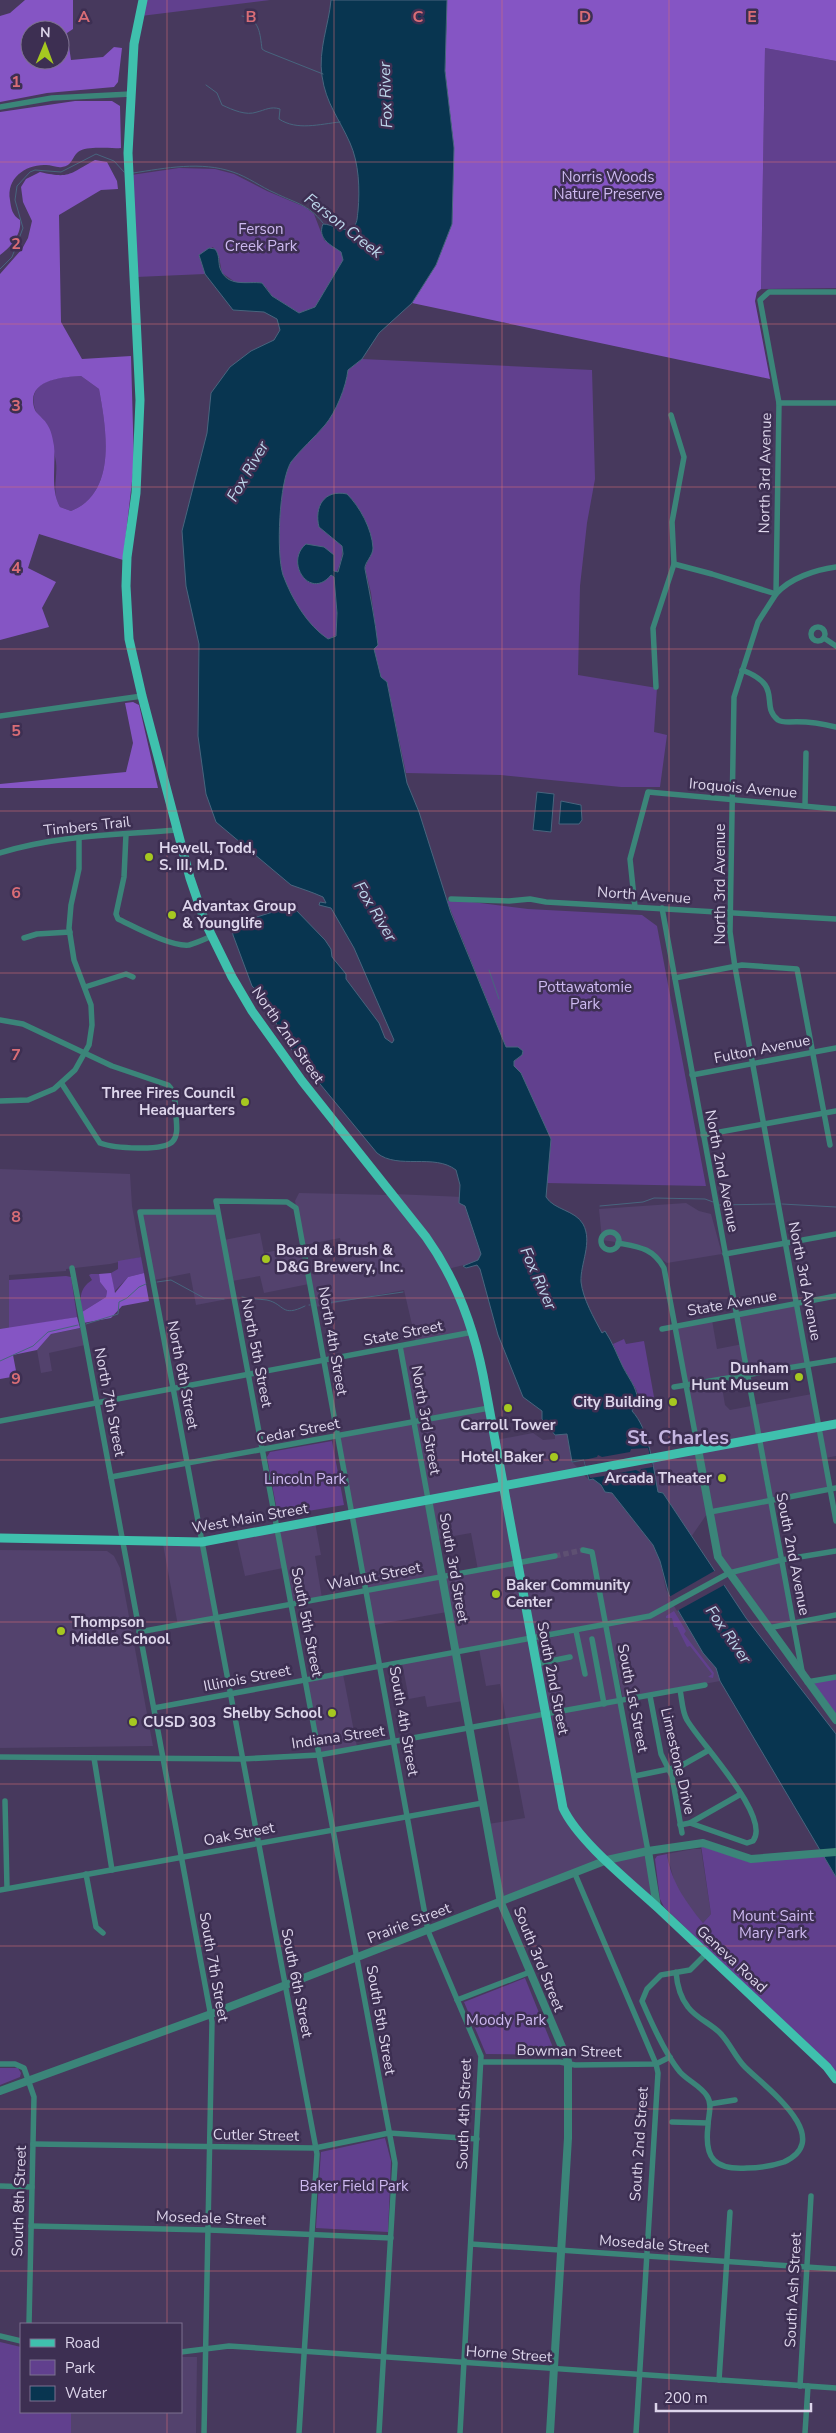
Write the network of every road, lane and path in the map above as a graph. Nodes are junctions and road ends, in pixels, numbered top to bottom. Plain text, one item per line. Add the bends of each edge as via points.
1 (143, 0) edge
2 (131, 94) junction
3 (0, 107) edge
4 (836, 292) edge
5 (779, 403) junction
6 (836, 403) edge
7 (671, 415) dead end
8 (674, 564) junction
9 (836, 567) edge
10 (776, 594) junction
11 (824, 638) dead end
12 (836, 646) edge
13 (742, 670) junction
14 (656, 687) dead end
15 (142, 696) junction
16 (0, 716) edge
17 (836, 727) edge
18 (806, 753) dead end
19 (733, 800) junction
20 (805, 806) junction
21 (836, 809) edge
22 (177, 830) junction
23 (126, 834) junction
24 (79, 838) junction
25 (0, 853) edge
26 (452, 898) dead end
27 (635, 907) junction
28 (662, 908) junction
29 (732, 912) junction
30 (836, 919) edge
31 (70, 932) junction
32 (212, 936) junction
33 (24, 938) dead end
34 (735, 967) junction
35 (133, 977) dead end
36 (675, 978) junction
37 (85, 987) junction
38 (0, 1020) edge
39 (836, 1048) edge
40 (813, 1052) junction
41 (85, 1054) junction
42 (752, 1064) junction
43 (692, 1075) junction
44 (62, 1084) junction
45 (0, 1101) edge
46 (836, 1111) edge
47 (824, 1113) junction
48 (764, 1124) junction
49 (703, 1135) junction
50 (830, 1145) dead end
51 (217, 1212) junction
52 (836, 1234) edge
53 (618, 1243) dead end
54 (785, 1243) junction
55 (725, 1254) junction
56 (72, 1268) dead end
57 (836, 1296) edge
58 (797, 1304) junction
59 (736, 1315) junction
60 (675, 1326) junction
61 (662, 1329) dead end
62 (473, 1332) junction
63 (400, 1346) junction
64 (324, 1360) junction
65 (836, 1360) edge
66 (808, 1365) junction
67 (249, 1374) junction
68 (748, 1375) junction
69 (686, 1386) junction
70 (674, 1387) dead end
71 (173, 1388) junction
72 (97, 1402) junction
73 (489, 1408) junction
74 (0, 1421) edge
75 (413, 1422) junction
76 (836, 1424) edge
77 (819, 1427) junction
78 (337, 1436) junction
79 (758, 1438) junction
80 (698, 1449) junction
81 (262, 1450) junction
82 (187, 1464) junction
83 (111, 1477) junction
84 (503, 1486) junction
85 (833, 1488) edge
86 (428, 1499) junction
87 (769, 1501) junction
88 (710, 1512) junction
89 (352, 1513) junction
90 (836, 1521) edge
91 (276, 1528) junction
92 (0, 1538) edge
93 (122, 1542) junction
94 (202, 1542) junction
95 (586, 1551) dead end
96 (836, 1551) edge
97 (555, 1556) tunnel mouth
98 (781, 1560) junction
99 (518, 1563) junction
100 (729, 1573) junction
101 (442, 1576) junction
102 (366, 1591) junction
103 (291, 1605) junction
104 (836, 1615) edge
105 (215, 1618) junction
106 (794, 1622) junction
107 (606, 1625) junction
108 (768, 1628) junction
109 (576, 1631) junction
110 (139, 1632) junction
111 (592, 1639) dead end
112 (531, 1640) junction
113 (456, 1652) junction
114 (570, 1657) dead end
115 (536, 1664) junction
116 (381, 1666) junction
117 (585, 1674) dead end
118 (836, 1677) edge
119 (305, 1679) junction
120 (805, 1679) junction
121 (704, 1685) dead end
122 (680, 1690) junction
123 (230, 1694) junction
124 (650, 1696) junction
125 (622, 1701) junction
126 (604, 1704) junction
127 (154, 1708) junction
128 (546, 1715) junction
129 (836, 1720) edge
130 (469, 1727) junction
131 (395, 1741) junction
132 (709, 1750) junction
133 (319, 1755) junction
134 (0, 1757) edge
135 (94, 1758) junction
136 (242, 1759) junction
137 (164, 1760) junction
138 (669, 1769) junction
139 (635, 1776) junction
140 (741, 1794) junction
141 (5, 1801) dead end
142 (483, 1803) junction
143 (408, 1816) junction
144 (690, 1823) junction
145 (680, 1825) junction
146 (332, 1830) junction
147 (682, 1833) dead end
148 (258, 1843) junction
149 (648, 1851) junction
150 (836, 1852) edge
151 (182, 1858) junction
152 (607, 1860) junction
153 (112, 1870) junction
154 (86, 1874) junction
155 (575, 1874) junction
156 (3, 1889) edge
157 (501, 1902) junction
158 (657, 1907) junction
159 (428, 1930) junction
160 (103, 1933) dead end
161 (706, 1954) junction
162 (357, 1957) junction
163 (530, 1972) junction
164 (676, 1972) junction
165 (284, 1984) junction
166 (457, 2000) junction
167 (211, 2014) junction
168 (670, 2057) junction
169 (481, 2062) junction
170 (0, 2064) edge
171 (568, 2064) junction
172 (656, 2064) junction
173 (836, 2079) edge
174 (30, 2080) junction
175 (0, 2091) edge
176 (735, 2100) dead end
177 (710, 2104) junction
178 (672, 2122) dead end
179 (708, 2123) junction
180 (389, 2133) junction
181 (477, 2139) junction
182 (33, 2144) junction
183 (210, 2147) junction
184 (315, 2148) junction
185 (0, 2186) edge
186 (32, 2187) junction
187 (811, 2196) dead end
188 (730, 2212) dead end
189 (31, 2226) junction
190 (209, 2230) junction
191 (312, 2234) junction
192 (391, 2238) junction
193 (471, 2244) junction
194 (560, 2250) junction
195 (645, 2255) junction
196 (726, 2262) junction
197 (807, 2268) junction
198 (836, 2269) edge
199 (28, 2323) edge
200 (0, 2336) edge
201 (20, 2341) edge
202 (207, 2348) junction
203 (182, 2352) edge
204 (304, 2352) junction
205 (384, 2358) junction
206 (464, 2363) junction
207 (553, 2369) junction
208 (639, 2374) junction
209 (720, 2380) junction
210 (800, 2386) junction
211 (808, 2386) junction
212 (836, 2388) edge
213 (204, 2433) edge
214 (299, 2433) edge
215 (379, 2433) edge
216 (460, 2433) edge
217 (550, 2433) edge
218 (636, 2433) edge
219 (805, 2433) edge

1 - 2 main road, North 2nd Street via 134,44
2 - 3 street via 52,98
2 - 15 main road, North 2nd Street via 128,178 140,400 136,493 127,564 127,616
4 - 5 street, North 3rd Avenue via 775,291 762,297 760,309
5 - 6 street
5 - 10 street, North 3rd Avenue
7 - 8 street via 684,457 672,522
8 - 10 street
8 - 14 street via 652,628
9 - 10 street via 819,570 783,586
10 - 13 street, North 3rd Avenue via 759,619
11 - 12 street
13 - 17 street via 764,682 773,714 778,720
13 - 19 street, North 3rd Avenue via 734,697
15 - 16 street
15 - 22 main road, North 2nd Street
18 - 20 street
19 - 20 street, Iroquois Avenue
19 - 27 street, Iroquois Avenue via 648,792 630,859
19 - 29 street, North 3rd Avenue
20 - 21 street, Iroquois Avenue
22 - 23 street, Timbers Trail
22 - 32 main road, North 2nd Street via 190,878
23 - 24 street, Timbers Trail
23 - 32 street via 118,919 182,945
24 - 25 street, Timbers Trail via 39,843
24 - 31 street via 79,869 71,906
26 - 27 street, North Avenue via 530,899
27 - 28 street, North Avenue
28 - 29 street, North Avenue
28 - 36 street, North 2nd Avenue
29 - 30 street, North Avenue
29 - 34 street, North 3rd Avenue via 730,932
31 - 33 street
31 - 37 street via 74,960
32 - 62 main road, North 2nd Street via 232,977 277,1047 433,1246 453,1280
34 - 36 street
34 - 40 street via 797,968
34 - 42 street, North 3rd Avenue
35 - 37 street via 126,974
36 - 43 street, North 2nd Avenue
37 - 41 street via 91,1005 92,1025
38 - 41 street via 23,1024
39 - 40 street, Fulton Avenue
40 - 42 street, Fulton Avenue
40 - 47 street
41 - 44 street
41 - 44 street via 170,1087 175,1097 177,1132 173,1141 153,1148 100,1143
42 - 43 street, Fulton Avenue
42 - 48 street, North 3rd Avenue
43 - 49 street, North 2nd Avenue
44 - 45 street via 36,1098
46 - 47 street
47 - 48 street
47 - 50 street
48 - 49 street
48 - 54 street, North 3rd Avenue
49 - 55 street, North 2nd Avenue
51 - 64 street, North 4th Street via 216,1202 293,1204 296,1208
51 - 67 street, North 5th Street
51 - 71 street, North 6th Street via 140,1212
52 - 54 street
53 - 60 street via 643,1247 659,1258 664,1268
54 - 55 street
54 - 58 street, North 3rd Avenue
55 - 59 street, North 2nd Avenue
56 - 72 street, North 7th Street
57 - 58 street, State Avenue
58 - 59 street, State Avenue
58 - 66 street, North 3rd Avenue
59 - 60 street, State Avenue
59 - 68 street, North 2nd Avenue
60 - 61 street, State Avenue
60 - 69 street
62 - 63 street, State Street
62 - 73 main road, North 2nd Street
63 - 64 street, State Street
63 - 75 street, North 3rd Street
64 - 67 street, State Street
64 - 78 street, North 4th Street
65 - 66 street
66 - 68 street
66 - 77 street, North 3rd Avenue
67 - 71 street, State Street
67 - 81 street, North 5th Street
68 - 69 street
68 - 79 street, North 2nd Avenue
69 - 70 street
69 - 80 street
71 - 72 street, State Street
71 - 82 street, North 6th Street
72 - 74 street, State Street
72 - 83 street, North 7th Street
73 - 75 street, Cedar Street
73 - 84 main road, North 2nd Street
75 - 78 street, Cedar Street
75 - 86 street, North 3rd Street
76 - 77 main road, West Main Street
77 - 79 main road, West Main Street
77 - 85 street, North 3rd Avenue
78 - 81 street, Cedar Street
78 - 89 street, North 4th Street
79 - 80 main road, West Main Street
79 - 87 street, South 2nd Avenue
80 - 84 main road, West Main Street
80 - 88 street
81 - 82 street, Cedar Street
81 - 91 street, North 5th Street
82 - 83 street, Cedar Street
82 - 94 street, North 6th Street
83 - 93 street, North 7th Street
84 - 86 main road, West Main Street
84 - 99 main road, South 2nd Street
85 - 87 street
85 - 90 street, North 3rd Avenue
86 - 89 main road, West Main Street
86 - 101 street, South 3rd Street
87 - 88 street
87 - 98 street, South 2nd Avenue
88 - 100 street via 718,1557
89 - 91 main road, West Main Street
89 - 102 street, South 4th Street
91 - 94 main road, West Main Street
91 - 103 street, South 5th Street
92 - 93 main road, West Main Street
93 - 94 main road, West Main Street
93 - 110 street, South 7th Street
94 - 105 street, South 6th Street
95 - 107 street, South 1st Street via 593,1556
96 - 98 street, Illinois Street
97 - 99 street, Walnut Street
98 - 100 street, Illinois Street
98 - 106 street, South 2nd Avenue
99 - 101 street, Walnut Street
99 - 112 main road, South 2nd Street
100 - 107 street, Illinois Street via 650,1616
100 - 108 street
101 - 102 street, Walnut Street
101 - 113 street, South 3rd Street
102 - 103 street, Walnut Street
102 - 116 street, South 4th Street
103 - 105 street, Walnut Street
103 - 119 street, South 5th Street
104 - 106 street
105 - 110 street, Walnut Street
105 - 123 street, South 6th Street
106 - 108 street
106 - 120 street, South 2nd Avenue
107 - 109 street, Illinois Street
107 - 125 street, South 1st Street
108 - 120 street
109 - 112 street, Illinois Street
109 - 117 street
110 - 127 street, South 7th Street
111 - 126 street
112 - 113 street, Illinois Street
112 - 115 main road, South 2nd Street
113 - 116 street, Illinois Street
113 - 130 street, South 3rd Street
114 - 115 street
115 - 128 main road, South 2nd Street
116 - 119 street, Illinois Street
116 - 131 street, South 4th Street
118 - 120 street
119 - 123 street, Illinois Street
119 - 133 street, South 5th Street
120 - 129 street
121 - 122 street, Indiana Street
122 - 124 street, Indiana Street
122 - 132 street via 687,1720
123 - 127 street, Illinois Street
123 - 136 street, South 6th Street
124 - 125 street, Indiana Street
124 - 138 street, Limestone Drive via 661,1754
125 - 126 street, Indiana Street
125 - 139 street, South 1st Street
126 - 128 street, Indiana Street
127 - 137 street, South 7th Street
128 - 130 street, Indiana Street
128 - 152 main road, South 2nd Street via 563,1808 576,1829
130 - 131 street, Indiana Street
130 - 142 street, South 3rd Street
131 - 133 street, Indiana Street
131 - 143 street, South 4th Street
132 - 138 street via 685,1765
132 - 140 street
133 - 136 street, Indiana Street
133 - 146 street, South 5th Street
134 - 135 street, Indiana Street
135 - 137 street, Indiana Street
135 - 153 street
136 - 137 street, Indiana Street
136 - 148 street, South 6th Street
137 - 151 street, South 7th Street
138 - 139 street
138 - 145 street, Limestone Drive
139 - 149 street, South 1st Street
140 - 144 street
140 - 144 street via 756,1829 756,1837 750,1843
141 - 156 street
142 - 143 street, Oak Street
142 - 157 street, South 3rd Street
143 - 146 street, Oak Street
143 - 159 street, South 4th Street
144 - 145 street
145 - 147 street, Limestone Drive
146 - 148 street, Oak Street
146 - 162 street, South 5th Street
148 - 151 street, Oak Street
148 - 165 street, South 6th Street
149 - 150 street, Prairie Street via 703,1843 751,1860
149 - 152 street, Prairie Street
149 - 158 street
151 - 153 street, Oak Street
151 - 167 street, South 7th Street
152 - 155 street, Prairie Street
152 - 158 main road, Geneva Road
153 - 154 street, Oak Street
154 - 156 street, Oak Street
154 - 160 street via 96,1926
155 - 157 street, Prairie Street
155 - 172 street, South 2nd Street
157 - 159 street, Prairie Street
157 - 163 street, South 3rd Street
158 - 161 main road, Geneva Road
159 - 162 street, Prairie Street
159 - 166 street, South 4th Street
161 - 164 street via 690,1970
161 - 173 main road, Geneva Road
162 - 165 street, Prairie Street
162 - 180 street, South 5th Street
163 - 166 street
163 - 171 street, South 3rd Street
164 - 168 street via 661,1975 647,1989 642,2001
164 - 179 street via 686,2006 725,2038 744,2066 788,2102 807,2129 809,2145 801,2154 777,2164 726,2168 709,2153
165 - 167 street, Prairie Street
165 - 184 street, South 6th Street
166 - 169 street, South 4th Street
167 - 174 street, Prairie Street
167 - 183 street, South 7th Street
168 - 172 street
168 - 177 street via 686,2080 704,2091
169 - 171 street, Bowman Street
169 - 181 street, South 4th Street
170 - 174 street via 21,2066
171 - 172 street, Bowman Street
171 - 194 street, South 3rd Street via 568,2138
172 - 195 street, South 2nd Street via 658,2073
174 - 175 street, Prairie Street
174 - 182 street, South 8th Street via 34,2097
176 - 177 street
177 - 179 street
178 - 179 street
180 - 181 street, Cutler Street
180 - 184 street, Cutler Street
180 - 192 street, South 5th Street via 395,2163
181 - 193 street, South 4th Street
182 - 183 street, Cutler Street
182 - 186 street, South 8th Street
183 - 184 street, Cutler Street
183 - 190 street, South 7th Street
184 - 191 street, South 6th Street
185 - 186 street
186 - 189 street, South 8th Street
187 - 197 street, South Ash Street
188 - 196 street
189 - 190 street, Mosedale Street
189 - 199 street, South 8th Street
190 - 191 street, Mosedale Street
190 - 202 street, South 7th Street
191 - 192 street, Mosedale Street
191 - 204 street, South 6th Street
192 - 205 street, South 5th Street
193 - 194 street, Mosedale Street
193 - 206 street, South 4th Street
194 - 195 street, Mosedale Street
194 - 207 street, South 3rd Street
195 - 196 street, Mosedale Street
195 - 208 street, South 2nd Street
196 - 197 street, Mosedale Street
196 - 209 street
197 - 198 street, Mosedale Street
197 - 210 street, South Ash Street
200 - 201 street
202 - 203 street, Horne Street
202 - 204 street, Horne Street via 229,2346
202 - 213 street, South 7th Street
204 - 205 street, Horne Street
204 - 214 street, South 6th Street
205 - 206 street, Horne Street
205 - 215 street, South 5th Street
206 - 207 street, Horne Street
206 - 216 street, South 4th Street
207 - 208 street, Horne Street
207 - 217 street, South 3rd Street
208 - 209 street, Horne Street
208 - 218 street, South 2nd Street
209 - 210 street, Horne Street
210 - 211 street, Horne Street
211 - 212 street, Horne Street
211 - 219 street

